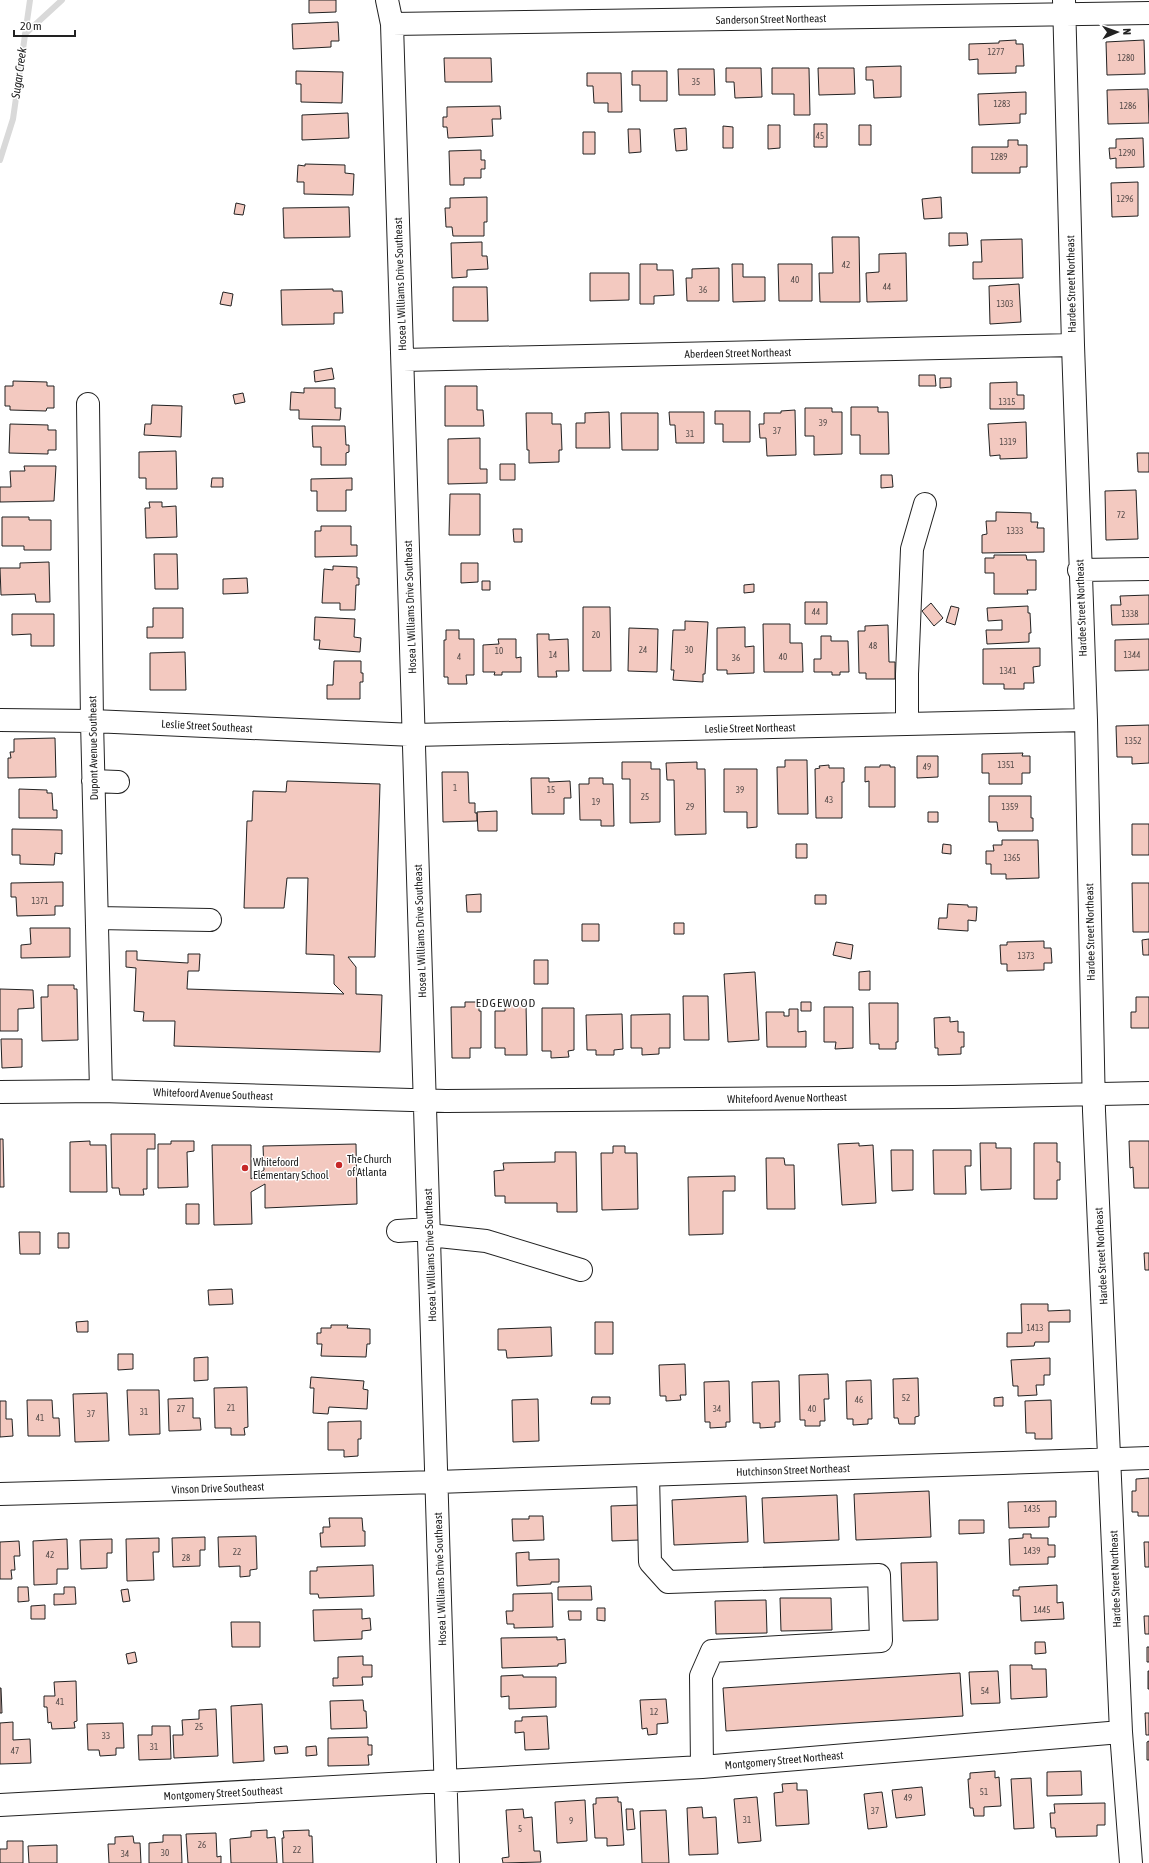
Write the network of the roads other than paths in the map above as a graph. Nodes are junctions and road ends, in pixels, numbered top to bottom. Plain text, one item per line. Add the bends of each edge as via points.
1 (387, 0) edge
2 (1065, 8) edge
3 (1149, 14) edge
4 (392, 24) junction
5 (1073, 345) junction
6 (403, 360) junction
7 (88, 404) dead end
8 (925, 504) dead end
9 (1149, 569) edge
10 (1079, 570) junction
11 (0, 720) edge
12 (1086, 720) junction
13 (92, 721) junction
14 (907, 724) junction
15 (414, 736) junction
16 (93, 781) junction
17 (118, 782) dead end
18 (97, 918) junction
19 (210, 920) dead end
20 (101, 1091) junction
21 (0, 1092) edge
22 (1149, 1093) edge
23 (1093, 1094) junction
24 (425, 1101) junction
25 (398, 1231) dead end
26 (429, 1232) junction
27 (581, 1270) dead end
28 (1149, 1458) edge
29 (1110, 1460) junction
30 (648, 1475) junction
31 (437, 1482) junction
32 (0, 1494) edge
33 (1121, 1732) junction
34 (702, 1767) junction
35 (446, 1780) junction
36 (0, 1805) edge
37 (448, 1863) edge
38 (1132, 1863) edge

1 - 4 street, Hosea L Williams Drive Southeast
2 - 3 street, Sanderson Street Northeast
2 - 4 street, Sanderson Street Northeast
2 - 5 street, Hardee Street Northeast
4 - 6 street, Hosea L Williams Drive Southeast
5 - 6 street, Aberdeen Street Northeast
5 - 10 street, Hardee Street Northeast
6 - 15 street, Hosea L Williams Drive Southeast
7 - 13 street, Dupont Avenue Southeast
8 - 14 street via 912,549
9 - 10 street
10 - 12 street, Hardee Street Northeast
11 - 13 street, Leslie Street Southeast
12 - 14 street, Leslie Street Northeast
12 - 23 street, Hardee Street Northeast
13 - 15 street, Leslie Street Southeast
13 - 16 street, Dupont Avenue Southeast
14 - 15 street, Leslie Street Northeast
15 - 24 street, Hosea L Williams Drive Southeast
16 - 17 street
16 - 18 street, Dupont Avenue Southeast
18 - 19 street
18 - 20 street, Dupont Avenue Southeast
20 - 21 street, Whitefoord Avenue Southeast
20 - 24 street, Whitefoord Avenue Southeast
22 - 23 street, Whitefoord Avenue Northeast
23 - 24 street, Whitefoord Avenue Northeast
23 - 29 street, Hardee Street Northeast
24 - 26 street, Hosea L Williams Drive Southeast
25 - 26 street
26 - 27 street via 486,1241
26 - 31 street, Hosea L Williams Drive Southeast
28 - 29 street, Hutchinson Street Northeast
29 - 30 street, Hutchinson Street Northeast
29 - 33 street, Hardee Street Northeast
30 - 31 street, Hutchinson Street Northeast
30 - 34 street via 650,1562 668,1582 879,1575 881,1641 712,1651 701,1676
31 - 32 street, Vinson Drive Southeast
31 - 35 street, Hosea L Williams Drive Southeast
33 - 34 street, Montgomery Street Northeast
33 - 38 street, Hardee Street Northeast
34 - 35 street, Montgomery Street Northeast
35 - 36 street, Montgomery Street Southeast
35 - 37 street, Hosea L Williams Drive Southeast

